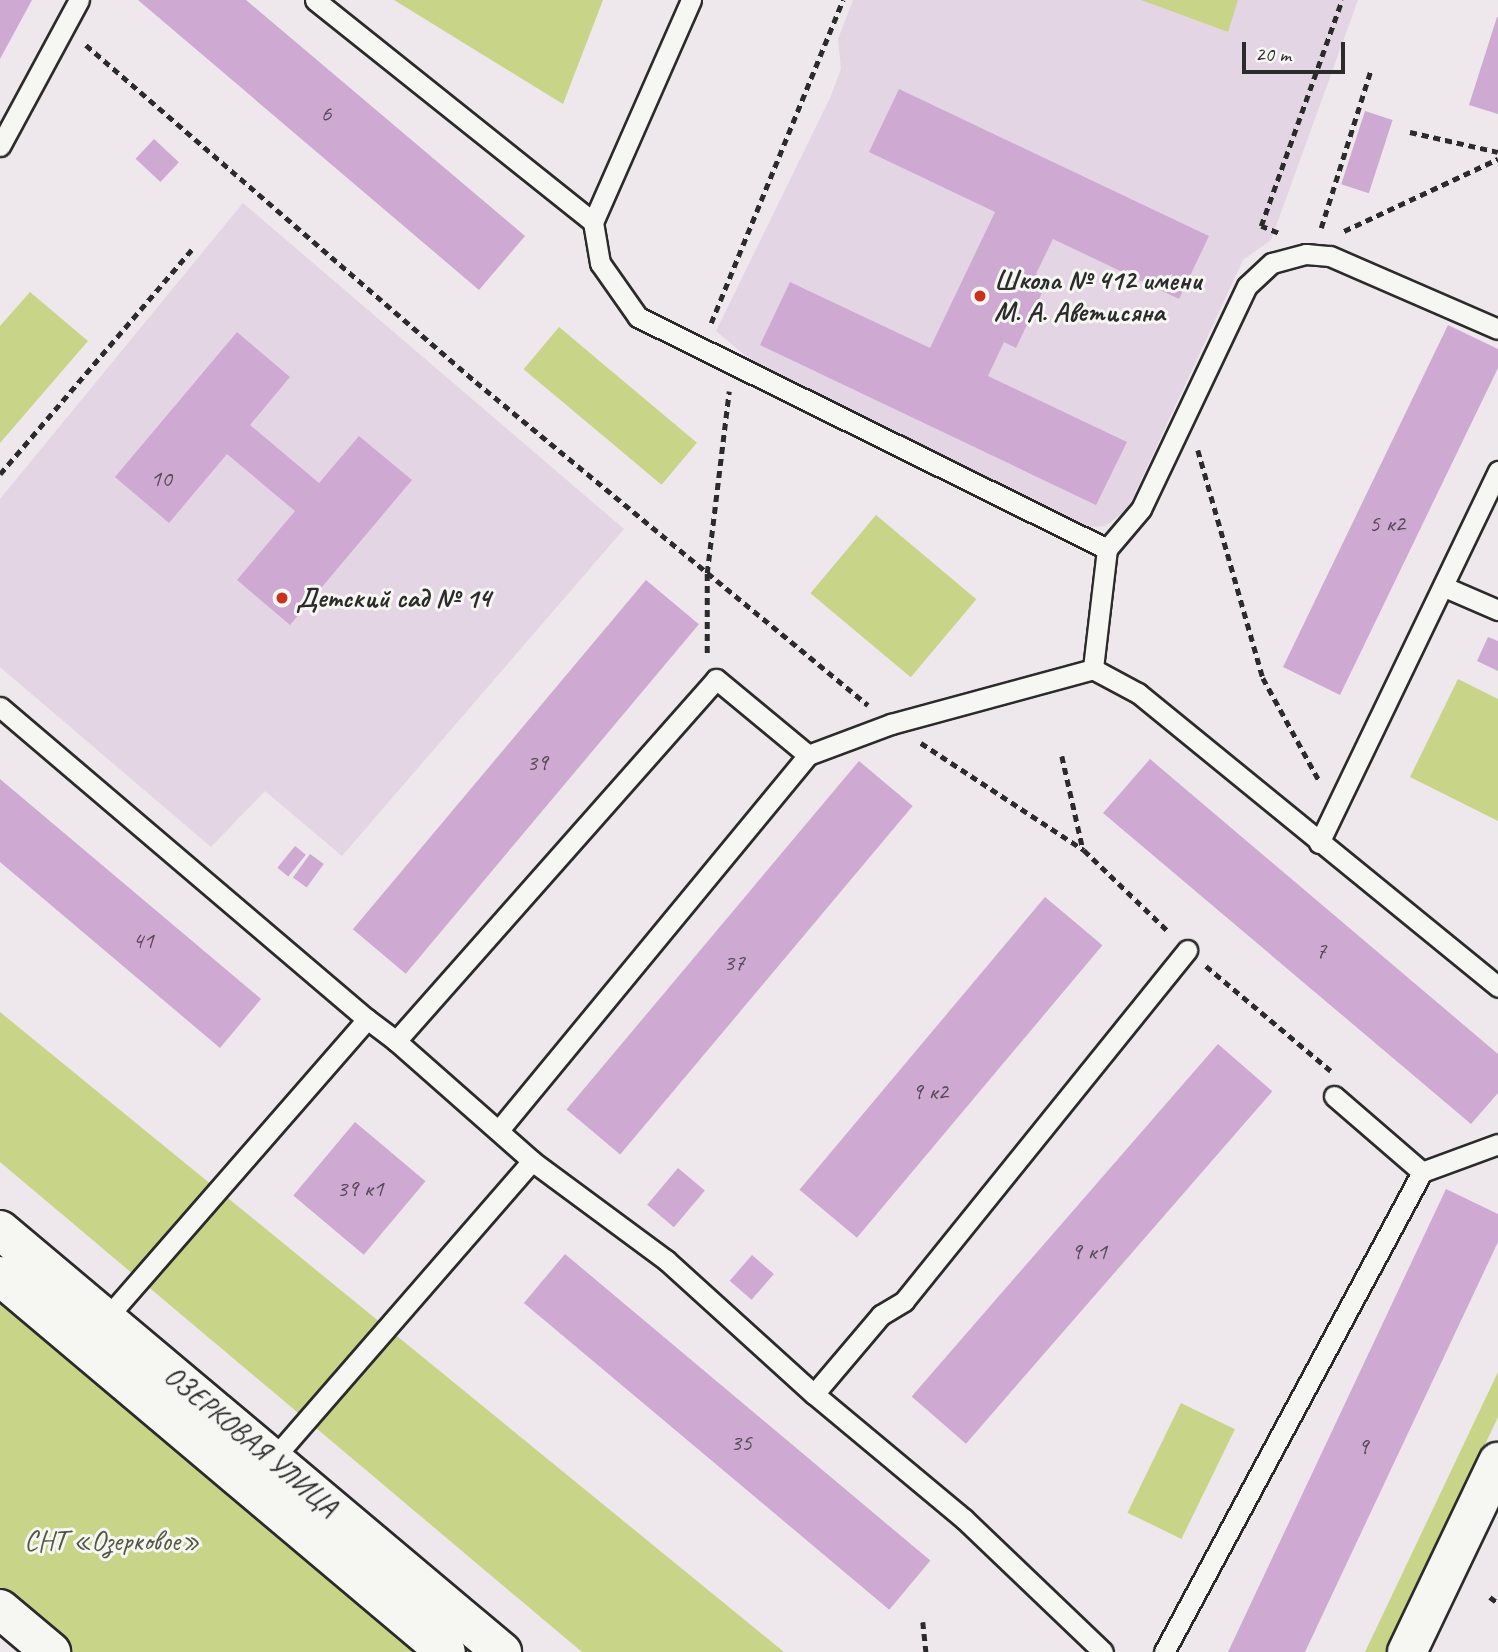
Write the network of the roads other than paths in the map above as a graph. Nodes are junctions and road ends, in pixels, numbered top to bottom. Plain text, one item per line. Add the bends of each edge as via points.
1 (79, 0) edge
2 (315, 0) edge
3 (691, 0) edge
4 (0, 146) edge
5 (593, 222) junction
6 (1498, 329) edge
7 (1498, 471) edge
8 (1107, 549) junction
9 (1447, 588) junction
10 (1498, 610) edge
11 (1093, 669) junction
12 (0, 707) edge
13 (808, 755) junction
14 (1319, 843) junction
15 (1187, 950) road end
16 (1498, 987) edge
17 (366, 1019) junction
18 (396, 1041) junction
19 (1334, 1096) road end
20 (499, 1130) junction
21 (1498, 1144) edge
22 (532, 1161) junction
23 (1422, 1172) junction
24 (0, 1230) edge
25 (0, 1276) edge
26 (94, 1332) junction
27 (814, 1394) junction
28 (1498, 1462) edge
29 (261, 1473) junction
30 (0, 1609) edge
31 (51, 1652) edge
32 (446, 1652) edge
33 (502, 1652) edge
34 (1103, 1652) edge
35 (1164, 1652) edge
36 (1407, 1652) edge

1 - 4 lane
2 - 5 lane
3 - 5 lane
5 - 8 lane via 600,263 638,317
6 - 8 lane via 1330,257 1306,254 1272,263 1247,286 1141,509
7 - 9 lane
8 - 11 lane
9 - 10 lane
9 - 14 lane
11 - 13 lane via 891,724
11 - 14 lane via 1138,693
12 - 17 lane
13 - 18 lane via 716,679
13 - 20 lane
14 - 16 lane
15 - 27 lane via 904,1301 881,1315
17 - 18 lane
17 - 26 lane
18 - 20 lane
19 - 23 lane
20 - 22 lane
21 - 23 lane
22 - 27 lane via 666,1260
22 - 29 lane
23 - 35 lane
24 - 26 street, ОЗЕРКОВАЯ УЛИЦА
25 - 26 street, ОЗЕРКОВАЯ УЛИЦА
26 - 29 street, ОЗЕРКОВАЯ УЛИЦА
27 - 34 lane via 964,1519
28 - 36 street
29 - 32 street, ОЗЕРКОВАЯ УЛИЦА
29 - 33 street, ОЗЕРКОВАЯ УЛИЦА
30 - 31 street

